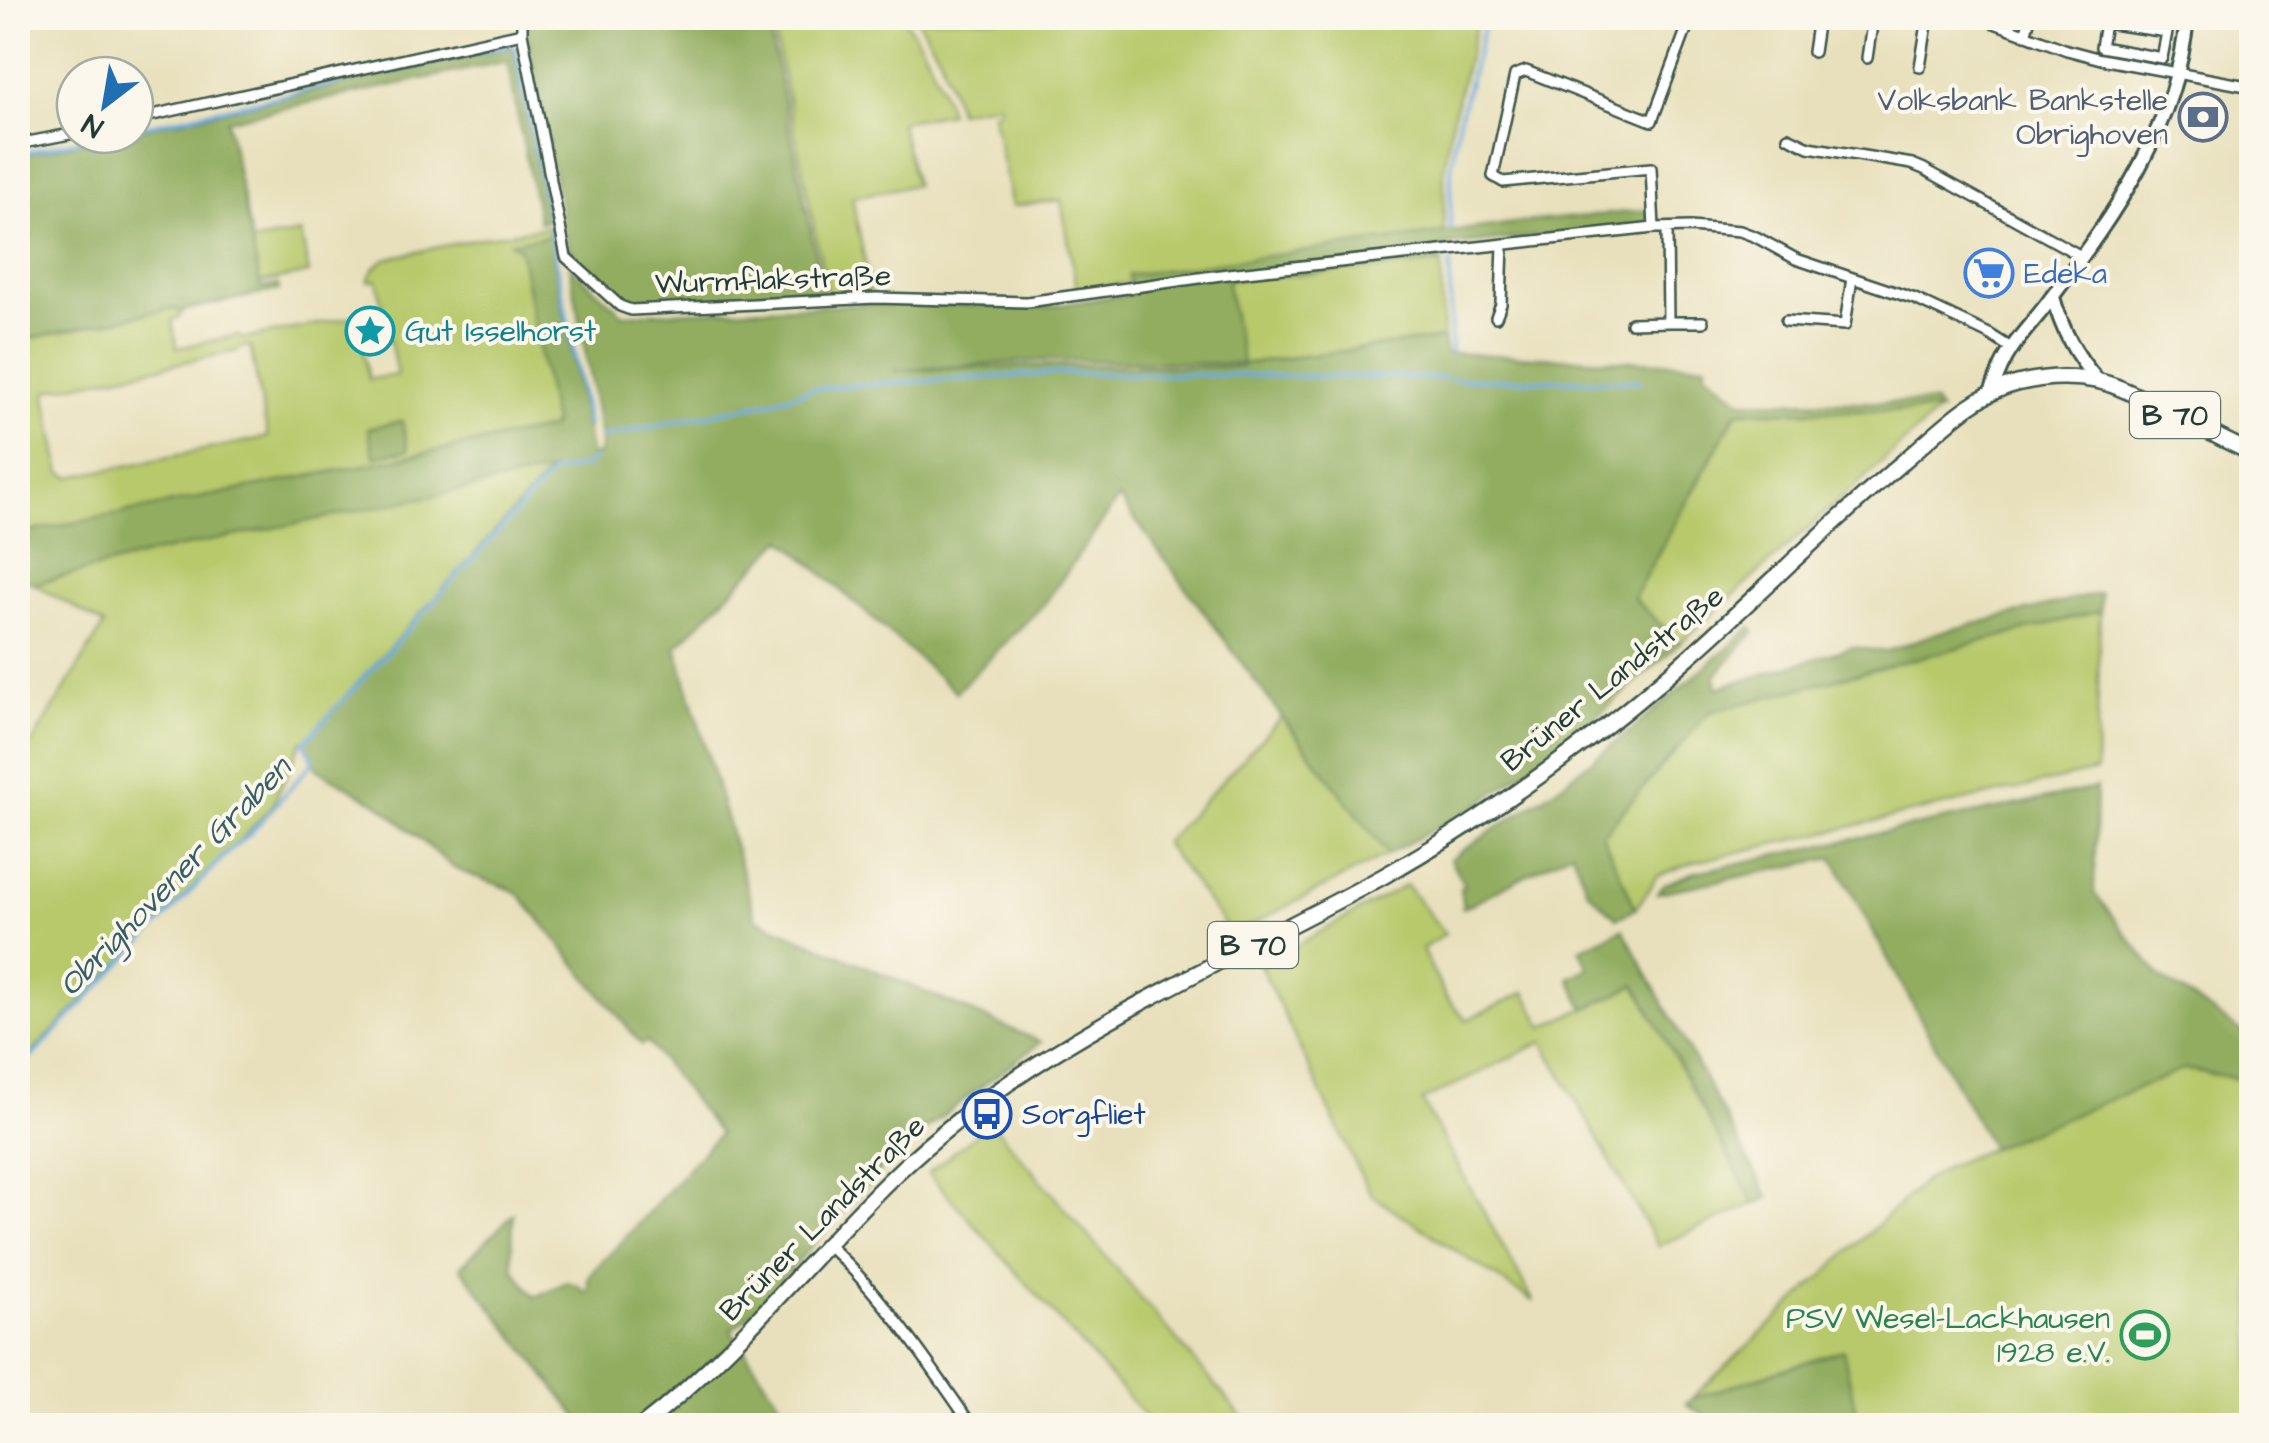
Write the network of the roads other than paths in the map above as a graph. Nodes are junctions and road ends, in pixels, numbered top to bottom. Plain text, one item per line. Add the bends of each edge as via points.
1 (522, 18) edge
2 (1652, 18) edge
3 (1706, 18) edge
4 (1818, 18) edge
5 (1873, 18) edge
6 (1928, 18) edge
7 (1982, 18) edge
8 (2030, 18) edge
9 (2186, 18) edge
10 (1688, 25) junction
11 (522, 33) junction
12 (2025, 35) junction
13 (1813, 52) dead end
14 (1867, 58) dead end
15 (2162, 58) joint
16 (1920, 67) dead end
17 (2178, 74) junction
18 (2252, 87) edge
19 (155, 116) edge
20 (55, 136) edge
21 (1788, 138) dead end
22 (18, 144) edge
23 (1654, 228) junction
24 (1667, 228) junction
25 (1502, 244) junction
26 (2081, 256) junction
27 (1852, 278) junction
28 (2053, 297) junction
29 (1496, 317) dead end
30 (1786, 321) dead end
31 (1668, 322) junction
32 (1704, 322) dead end
33 (1631, 323) dead end
34 (2012, 348) junction
35 (2098, 381) junction
36 (2016, 384) junction
37 (1991, 394) junction
38 (2252, 453) edge
39 (827, 1244) junction
40 (642, 1426) edge
41 (972, 1426) edge

1 - 11 street, Wurmflakstraße
2 - 10 street
3 - 10 street
4 - 13 street
5 - 14 street
6 - 16 street
7 - 12 street
8 - 12 street
9 - 17 street
10 - 23 street via 1652,121 1526,71 1515,75 1493,176 1503,182 1650,168
11 - 19 street
11 - 25 street, Wurmflakstraße via 566,257 631,310 876,298 1027,302
12 - 17 street via 2101,60
15 - 15 street via 2166,32 2105,22 2101,47
17 - 18 street
17 - 26 street via 2152,145
20 - 22 street
21 - 26 street via 1924,168
23 - 24 street, Wurmflakstraße
23 - 25 street, Wurmflakstraße
24 - 27 street, Wurmflakstraße via 1740,231
24 - 31 street
25 - 29 street
26 - 28 street
27 - 30 street via 1846,325
27 - 34 street, Wurmflakstraße via 1915,299
28 - 34 street
28 - 35 street via 2070,346
31 - 32 street
31 - 33 street
34 - 36 street
34 - 37 street
35 - 36 main road, Brüner Landstraße / B 70 via 2062,377
35 - 38 main road, Brüner Landstraße / B 70
36 - 37 main road, Brüner Landstraße / B 70
37 - 39 main road, Brüner Landstraße / B 70 via 1954,418 1662,680 1548,771 1437,845 1030,1069 928,1145
39 - 40 main road, Brüner Landstraße / B 70 via 706,1373
39 - 41 street via 913,1342

